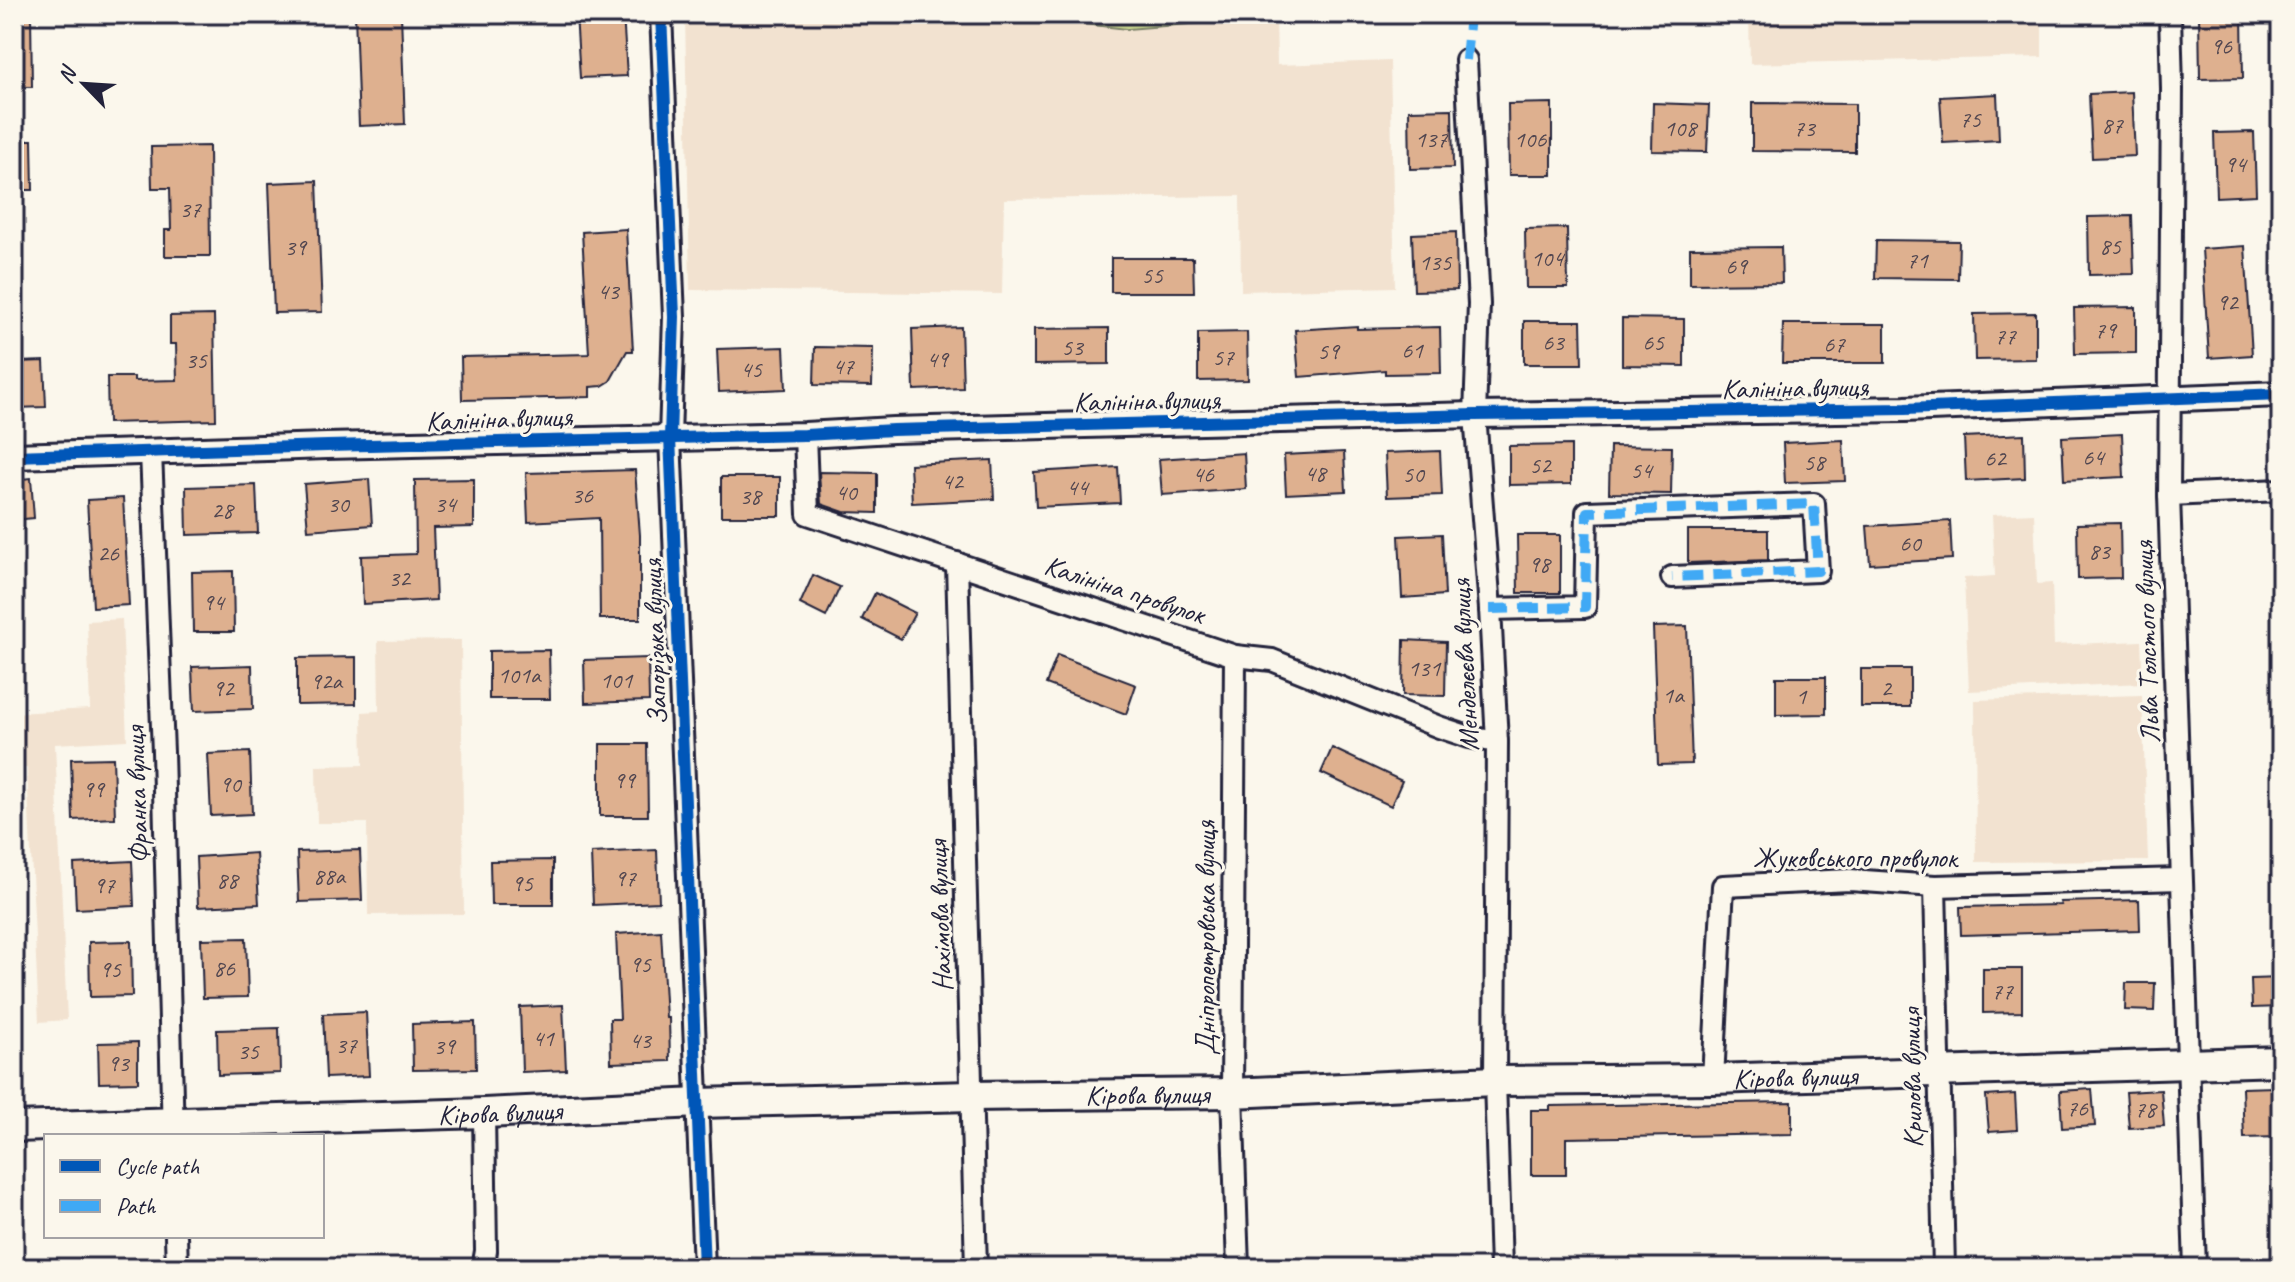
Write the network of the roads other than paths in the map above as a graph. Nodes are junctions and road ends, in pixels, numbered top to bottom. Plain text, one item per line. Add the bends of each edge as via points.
1 (661, 14) edge
2 (2170, 14) edge
3 (1466, 60) dead end
4 (2281, 394) edge
5 (2169, 400) junction
6 (1475, 415) junction
7 (805, 435) junction
8 (670, 437) junction
9 (151, 452) junction
10 (14, 456) edge
11 (2281, 490) edge
12 (2169, 495) junction
13 (957, 563) junction
14 (1672, 577) dead end
15 (1490, 609) junction
16 (1235, 656) junction
17 (1497, 742) junction
18 (2181, 879) junction
19 (1935, 886) junction
20 (2281, 1061) edge
21 (2188, 1064) junction
22 (1938, 1072) junction
23 (1713, 1079) junction
24 (1495, 1081) junction
25 (1232, 1093) junction
26 (972, 1096) junction
27 (699, 1103) junction
28 (484, 1113) junction
29 (14, 1127) edge
30 (173, 1129) edge
31 (176, 1238) edge
32 (177, 1268) edge
33 (483, 1268) edge
34 (704, 1268) edge
35 (976, 1268) edge
36 (1238, 1268) edge
37 (1501, 1268) edge
38 (1944, 1268) edge
39 (2195, 1268) edge

1 - 8 street, Запорізька вулиця via 674,317
2 - 5 street, Льва Толстого вулиця
3 - 6 street, Менделєєва вулиця via 1479,304
4 - 5 street, Калініна вулиця
5 - 6 street, Калініна вулиця
5 - 12 street, Льва Толстого вулиця
6 - 7 street, Калініна вулиця
6 - 15 street, Менделєєва вулиця
7 - 8 street, Калініна вулиця
7 - 13 street, Калініна провулок via 808,514
8 - 9 street, Калініна вулиця
8 - 27 street, Запорізька вулиця
9 - 10 street, Калініна вулиця
9 - 30 street, Франка вулиця
11 - 12 street
12 - 18 street, Льва Толстого вулиця
13 - 16 street, Калініна провулок
13 - 26 street, Нахімова вулиця
14 - 15 street via 1818,571 1814,504 1587,512 1585,607
15 - 17 street, Менделєєва вулиця
16 - 17 street, Калініна провулок via 1272,660 1439,727
16 - 25 street, Дніпропетровська вулиця
17 - 24 street, Менделєєва вулиця
18 - 19 street, Жуковського провулок
18 - 21 street, Льва Толстого вулиця
19 - 22 street, Крилова вулиця
19 - 23 street, Жуковського провулок via 1850,880 1723,886
20 - 21 main road, Кірова вулиця
21 - 22 main road, Кірова вулиця
21 - 39 street, Льва Толстого вулиця
22 - 23 main road, Кірова вулиця
22 - 38 street, Крилова вулиця
23 - 24 main road, Кірова вулиця
24 - 25 main road, Кірова вулиця
24 - 37 street, Менделєєва вулиця
25 - 26 main road, Кірова вулиця
25 - 36 street, Дніпропетровська вулиця
26 - 27 main road, Кірова вулиця
26 - 35 street, Нахімова вулиця
27 - 28 main road, Кірова вулиця
27 - 34 street, Запорізька вулиця
28 - 30 main road, Кірова вулиця
28 - 33 street
29 - 30 main road, Кірова вулиця
31 - 32 street

